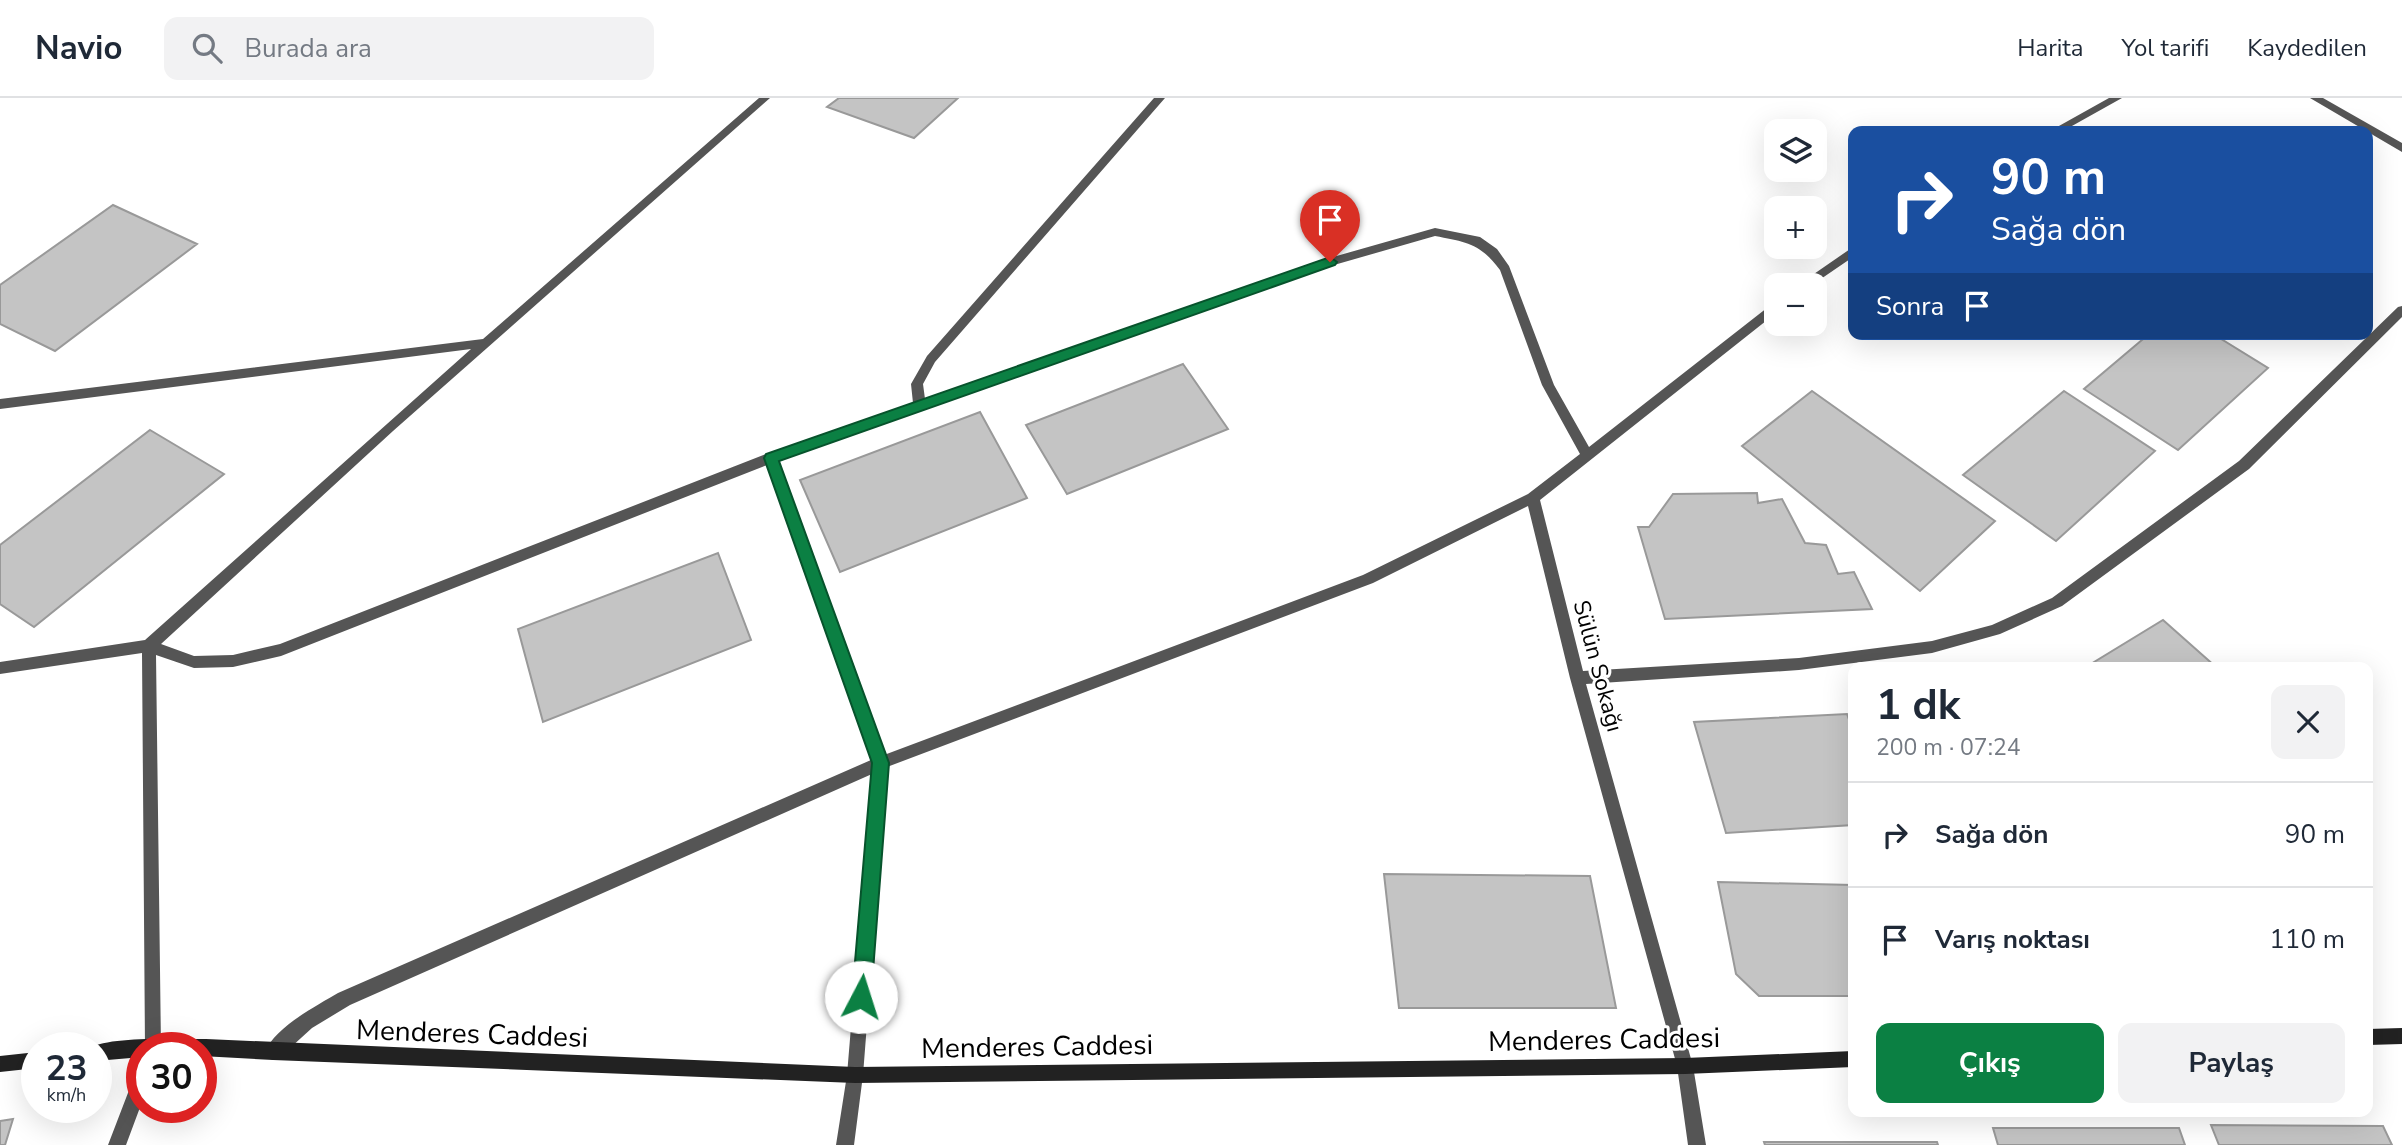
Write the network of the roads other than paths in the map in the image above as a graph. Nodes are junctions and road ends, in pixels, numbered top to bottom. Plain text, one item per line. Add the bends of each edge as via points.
1 (765, 98) edge
2 (1160, 98) edge
3 (2117, 98) edge
4 (2315, 98) edge
5 (2064, 126) edge
6 (2364, 126) edge
7 (2373, 131) edge
8 (2402, 148) edge
9 (1848, 254) edge
10 (1821, 273) edge
11 (2402, 310) edge
12 (1764, 316) edge
13 (2373, 338) edge
14 (2371, 340) edge
15 (486, 342) junction
16 (0, 404) edge
17 (920, 405) junction
18 (1587, 454) junction
19 (771, 458) junction
20 (1533, 498) junction
21 (149, 646) junction
22 (0, 668) edge
23 (1577, 678) junction
24 (880, 763) junction
25 (153, 1032) edge
26 (2402, 1036) edge
27 (2373, 1037) edge
28 (217, 1047) edge
29 (273, 1052) junction
30 (1848, 1059) edge
31 (21, 1062) edge
32 (0, 1064) edge
33 (1685, 1066) junction
34 (855, 1075) junction
35 (126, 1121) edge
36 (117, 1145) edge
37 (845, 1145) edge
38 (1698, 1145) edge

1 - 15 street
2 - 17 street via 926,365 917,384
3 - 5 street
4 - 6 street
7 - 8 street
9 - 10 street
11 - 13 street
12 - 18 street
14 - 23 street via 2244,465 2057,603 2007,625 1933,647 1812,662
15 - 16 street
15 - 21 street
17 - 18 street via 1330,262 1435,232 1476,240 1506,269 1548,385
17 - 19 street
18 - 20 street
19 - 21 street via 281,650 233,661 194,662
19 - 24 street
20 - 23 street, Sülün Sokağı
20 - 24 street via 1368,579
21 - 22 street
21 - 25 street
23 - 33 street, Sülün Sokağı
24 - 29 street via 344,999 313,1016
24 - 34 street
26 - 27 street
28 - 29 street, Menderes Caddesi
29 - 34 street, Menderes Caddesi
30 - 33 street, Menderes Caddesi
31 - 32 street
33 - 34 street, Menderes Caddesi
33 - 38 street, Sülün Sokağı
34 - 37 street
35 - 36 street

